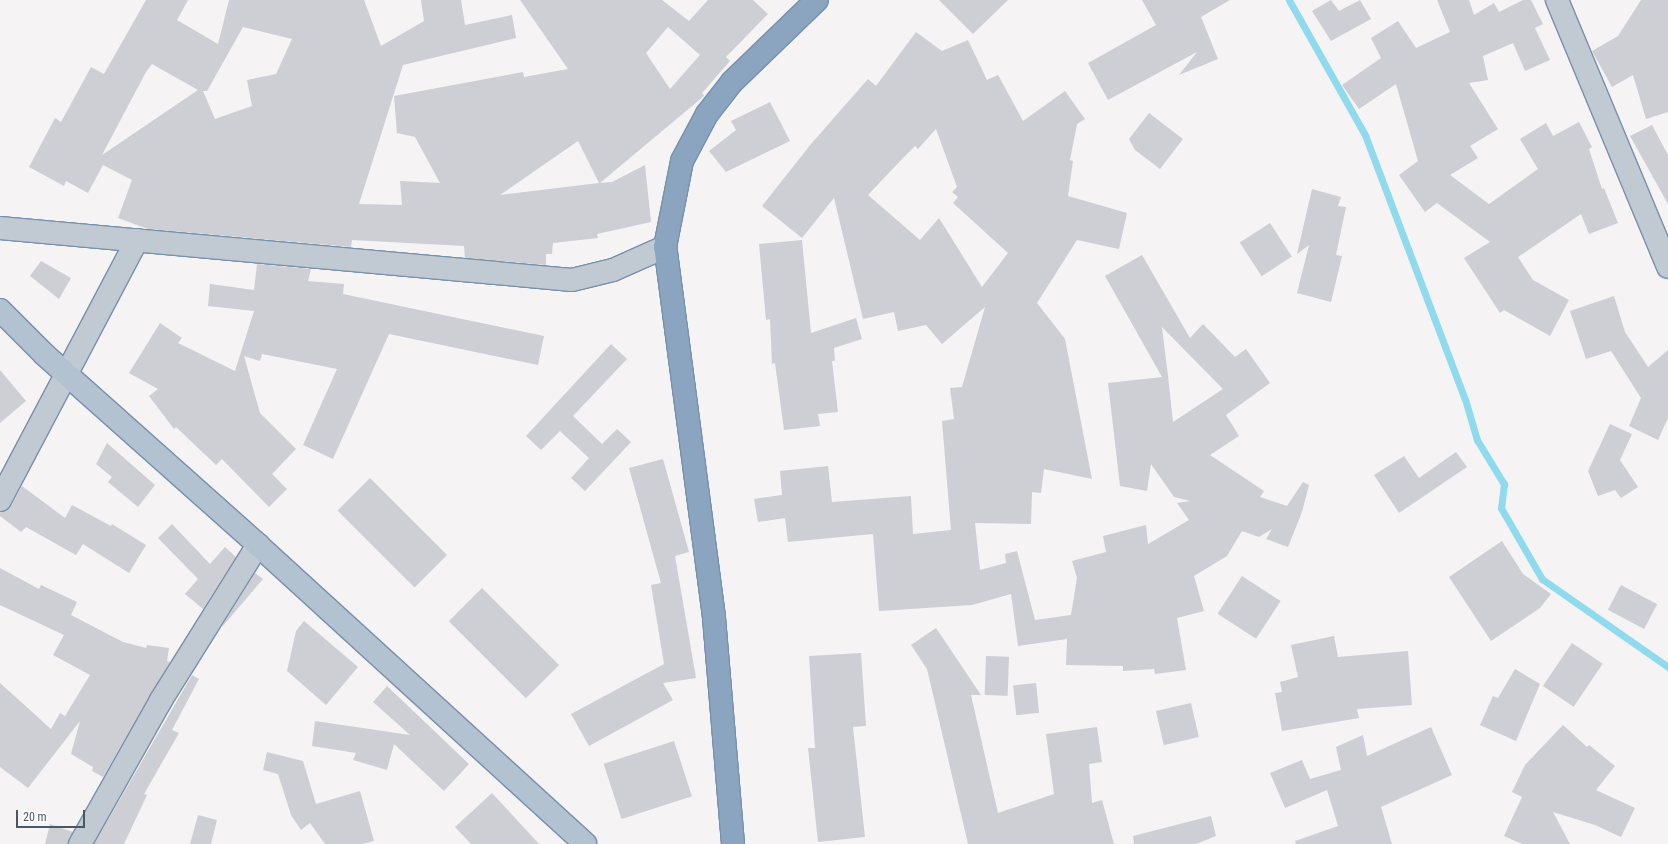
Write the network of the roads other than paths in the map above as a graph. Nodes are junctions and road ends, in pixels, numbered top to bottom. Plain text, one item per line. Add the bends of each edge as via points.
1 (817, 0) edge
2 (1557, 0) edge
3 (0, 228) edge
4 (137, 240) junction
5 (665, 247) junction
6 (1668, 267) edge
7 (0, 310) edge
8 (67, 372) junction
9 (0, 500) edge
10 (258, 545) junction
11 (80, 844) edge
12 (586, 844) edge
13 (734, 844) edge

1 - 5 highway via 732,82 707,114 682,161
2 - 6 street
3 - 4 street
4 - 5 street via 572,280 613,270
4 - 8 street
5 - 13 highway via 714,617
7 - 8 main road
8 - 9 street
8 - 10 main road
10 - 11 street via 161,700
10 - 12 main road

